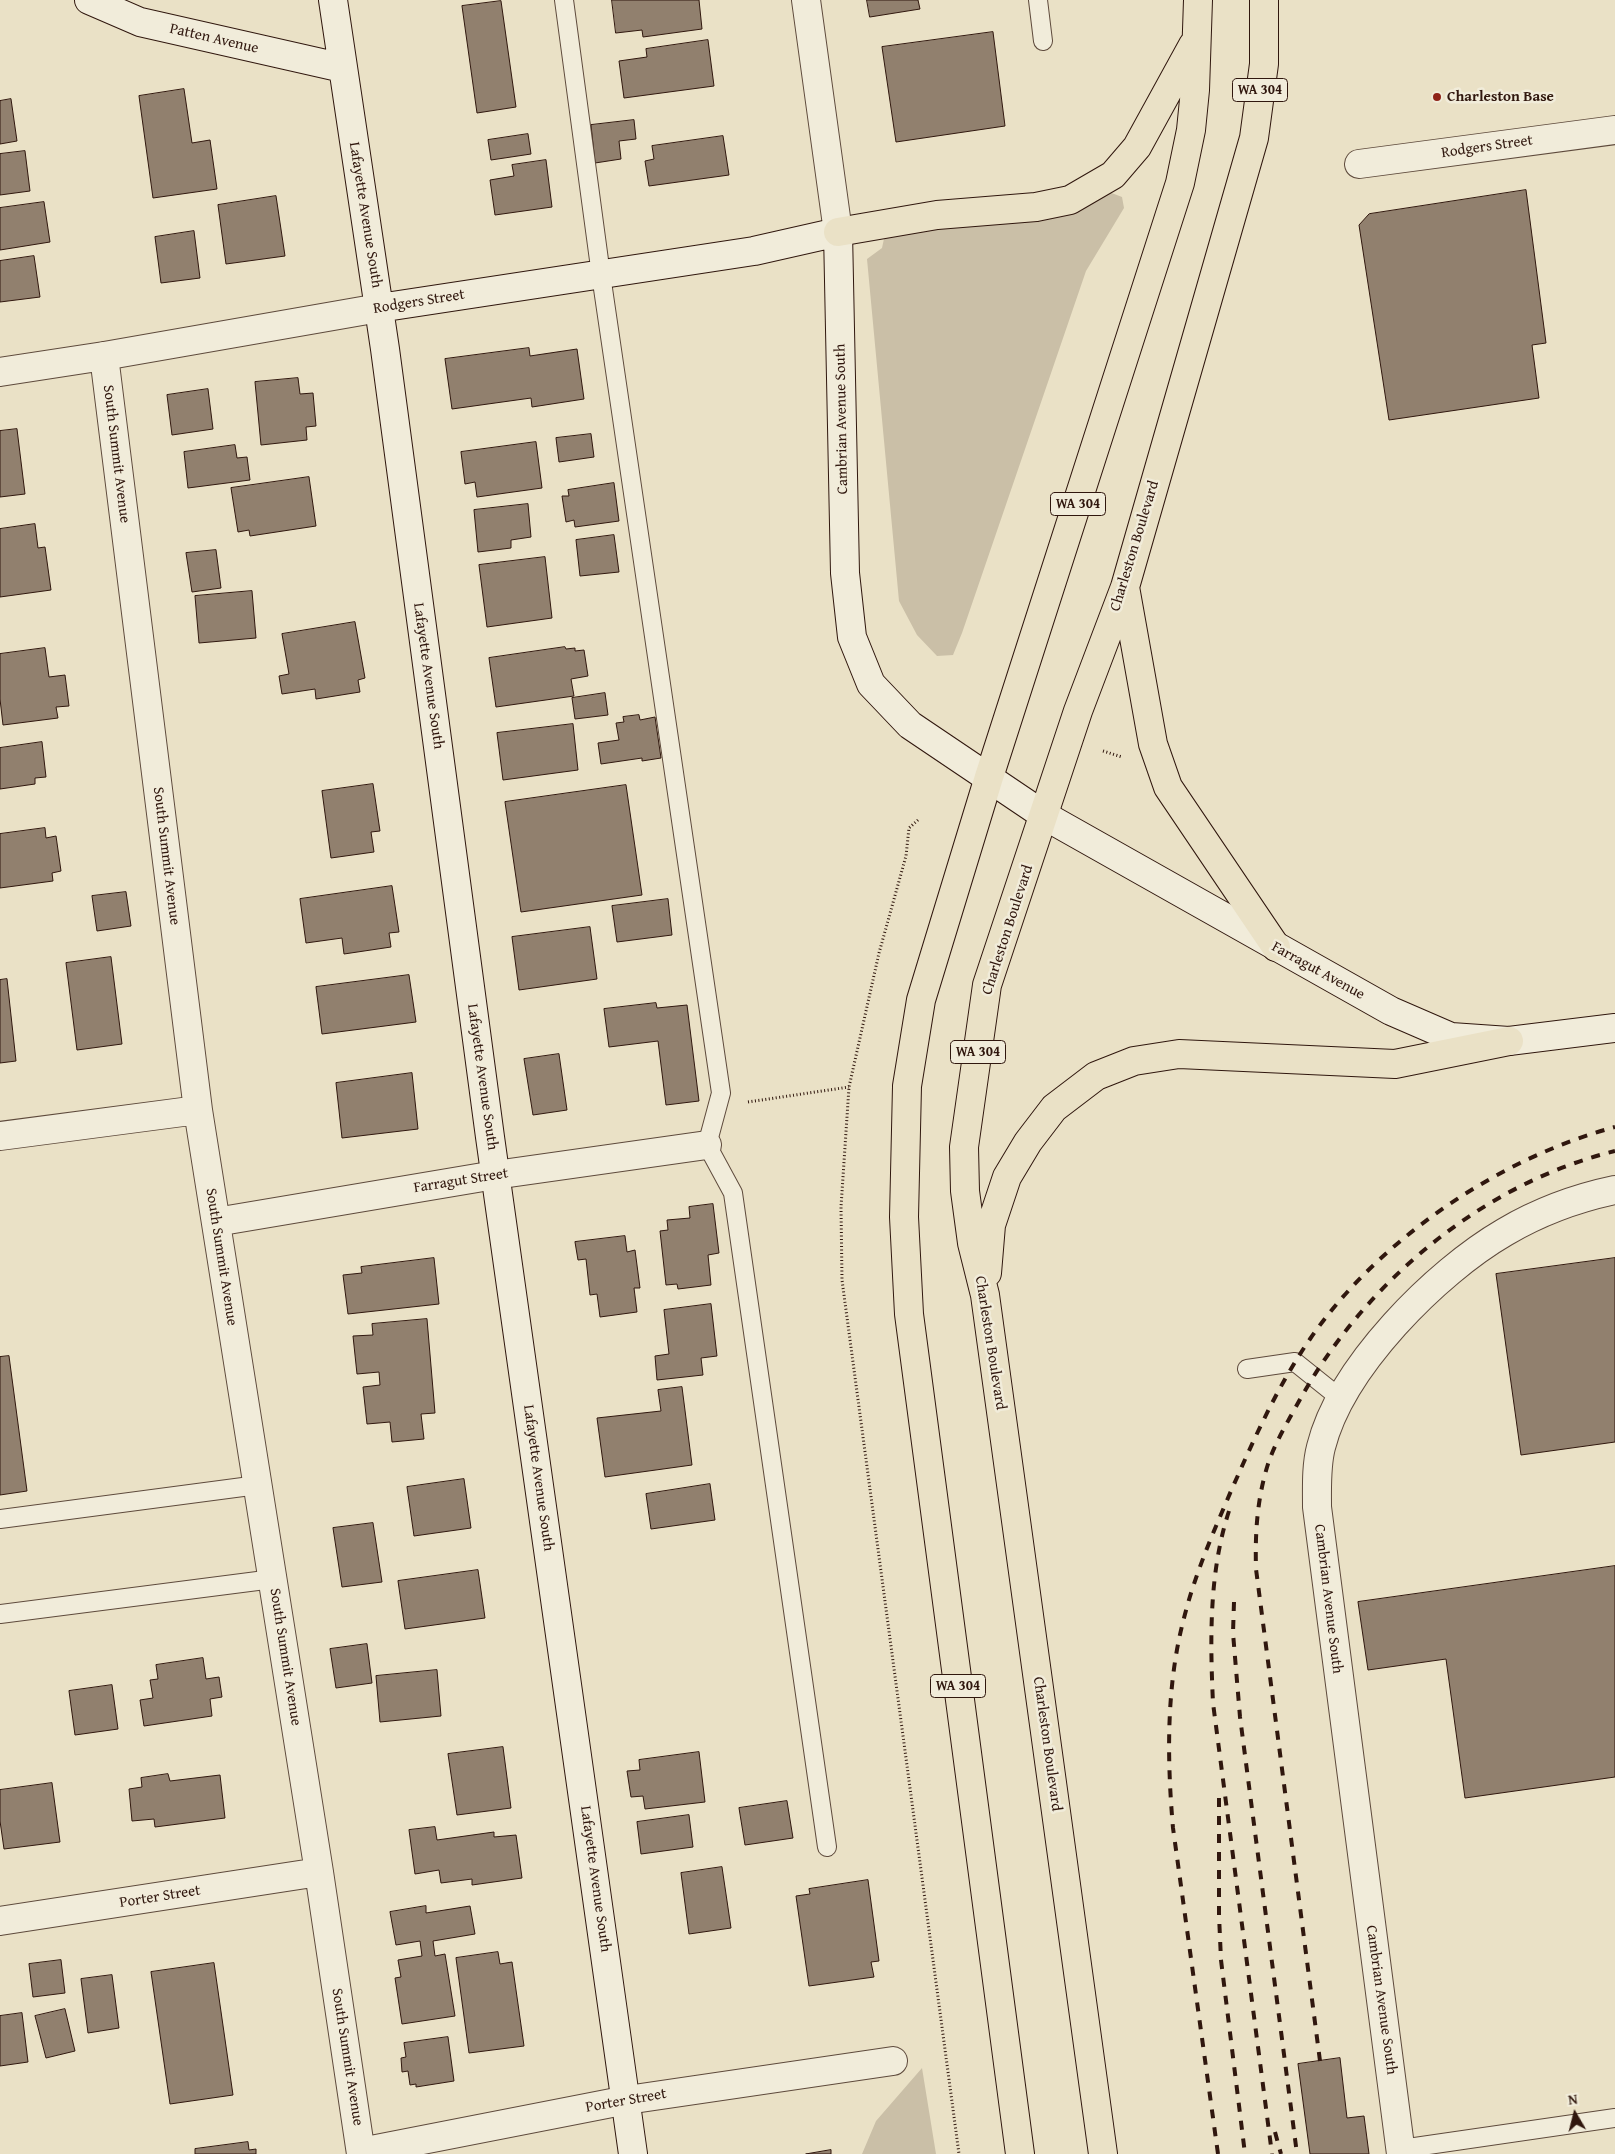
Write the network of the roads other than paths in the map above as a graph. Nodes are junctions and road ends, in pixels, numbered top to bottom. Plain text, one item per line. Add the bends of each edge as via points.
1 (89, 0) edge
2 (333, 0) edge
3 (564, 0) edge
4 (806, 0) edge
5 (1038, 0) edge
6 (1198, 0) edge
7 (1264, 0) edge
8 (1196, 40) junction
9 (1043, 41) dead end
10 (342, 68) junction
11 (1615, 130) edge
12 (1359, 164) dead end
13 (838, 232) junction
14 (601, 275) junction
15 (379, 308) junction
16 (104, 356) junction
17 (0, 372) edge
18 (1125, 587) junction
19 (989, 777) junction
20 (1045, 816) junction
21 (1276, 947) junction
22 (1615, 1028) edge
23 (1509, 1041) junction
24 (198, 1110) junction
25 (0, 1136) edge
26 (707, 1145) junction
27 (495, 1176) junction
28 (1615, 1190) edge
29 (216, 1222) junction
30 (985, 1295) junction
31 (1247, 1369) dead end
32 (1340, 1398) junction
33 (258, 1485) junction
34 (0, 1519) edge
35 (273, 1579) junction
36 (0, 1614) edge
37 (827, 1847) dead end
38 (319, 1872) junction
39 (0, 1921) edge
40 (893, 2061) dead end
41 (627, 2100) junction
42 (1615, 2118) edge
43 (1401, 2151) edge
44 (361, 2153) edge
45 (633, 2154) edge
46 (1020, 2154) edge
47 (1103, 2154) edge

1 - 10 street, Patten Avenue via 140,22
2 - 10 street, Lafayette Avenue South
3 - 14 lane
4 - 13 street, Cambrian Avenue South
5 - 9 lane
6 - 8 highway, WA 304
7 - 18 highway, Charleston Boulevard / WA 304 via 1264,64 1254,138
8 - 13 highway via 1137,146 1113,176 1070,200 1036,207 928,217
8 - 19 highway, WA 304 via 1191,130 1180,183
10 - 15 street, Lafayette Avenue South
11 - 12 street, Rodgers Street
13 - 14 street, Rodgers Street via 754,251
13 - 19 street, Cambrian Avenue South via 845,573 852,637 871,684 910,725
14 - 15 street, Rodgers Street
14 - 26 lane via 721,1093
15 - 16 street, Rodgers Street
15 - 27 street, Lafayette Avenue South
16 - 17 street, Rodgers Street
16 - 24 street, South Summit Avenue
18 - 20 highway, Charleston Boulevard / WA 304 via 1078,711
18 - 21 highway via 1153,744 1168,787
19 - 20 street
19 - 46 highway, WA 304 via 921,1000 907,1086 904,1216 909,1314
20 - 21 street, Farragut Avenue
20 - 30 highway, Charleston Boulevard / WA 304 via 987,985 964,1147 965,1191 972,1243
21 - 23 street, Farragut Avenue via 1391,1011 1451,1037
22 - 23 street, Farragut Avenue
23 - 30 highway via 1395,1064 1178,1054 1134,1062 1096,1076 1054,1108 1007,1177 991,1225
24 - 25 street
24 - 29 street, South Summit Avenue
26 - 27 street, Farragut Street
26 - 37 lane via 733,1193
27 - 29 street, Farragut Street
27 - 41 street, Lafayette Avenue South
28 - 32 street, Cambrian Avenue South via 1556,1207 1505,1232 1457,1266 1381,1341
29 - 33 street, South Summit Avenue
30 - 47 highway, Charleston Boulevard / WA 304
31 - 32 lane via 1295,1362
32 - 43 street, Cambrian Avenue South via 1321,1447 1317,1507
33 - 34 lane
33 - 35 street, South Summit Avenue
35 - 36 lane
35 - 38 street, South Summit Avenue
38 - 39 street, Porter Street
38 - 44 street, South Summit Avenue
40 - 41 street, Porter Street
41 - 44 street, Porter Street
41 - 45 street, Lafayette Avenue South
42 - 43 lane

